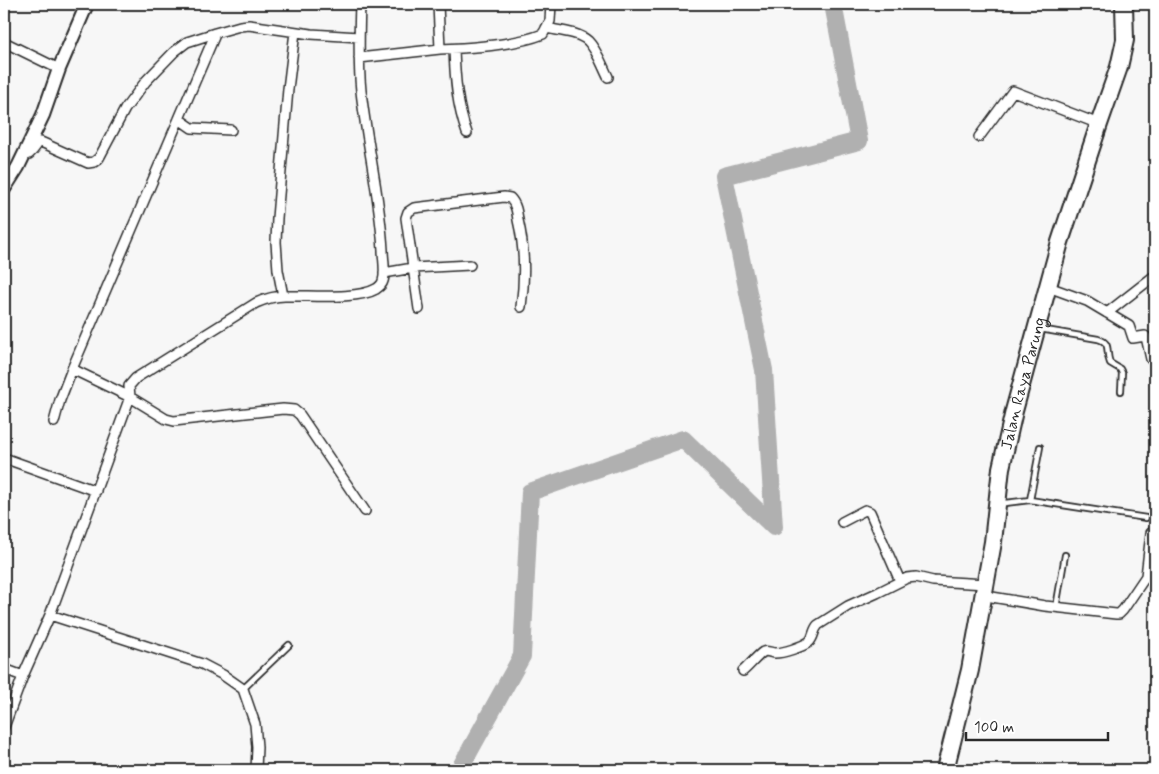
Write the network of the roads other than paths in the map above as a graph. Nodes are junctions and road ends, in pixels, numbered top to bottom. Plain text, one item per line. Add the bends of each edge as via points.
1 (87, 4) edge
2 (360, 4) edge
3 (438, 4) edge
4 (551, 4) edge
5 (1124, 4) edge
6 (1131, 4) edge
7 (546, 28) junction
8 (215, 32) junction
9 (295, 32) junction
10 (359, 36) junction
11 (4, 42) edge
12 (440, 49) junction
13 (454, 49) junction
14 (359, 58) junction
15 (59, 69) junction
16 (608, 77) dead end
17 (179, 119) junction
18 (1099, 124) junction
19 (231, 130) dead end
20 (467, 133) dead end
21 (980, 137) dead end
22 (25, 154) junction
23 (4, 189) edge
24 (470, 265) dead end
25 (413, 268) junction
26 (384, 273) junction
27 (1153, 277) dead end
28 (1054, 289) junction
29 (283, 296) junction
30 (521, 307) dead end
31 (418, 309) dead end
32 (1107, 313) junction
33 (1041, 330) junction
34 (1155, 360) edge
35 (72, 369) junction
36 (1121, 391) dead end
37 (130, 397) junction
38 (54, 422) dead end
39 (1040, 447) dead end
40 (4, 458) edge
41 (96, 491) junction
42 (1030, 500) junction
43 (1005, 503) junction
44 (365, 511) dead end
45 (1146, 518) dead end
46 (842, 522) dead end
47 (1151, 533) dead end
48 (1065, 555) dead end
49 (1151, 576) edge
50 (900, 581) junction
51 (989, 591) junction
52 (1056, 608) junction
53 (50, 615) junction
54 (289, 645) dead end
55 (4, 669) edge
56 (743, 672) dead end
57 (23, 676) junction
58 (243, 689) junction
59 (4, 727) edge
60 (256, 770) edge
61 (945, 770) edge
62 (955, 770) edge

1 - 15 street
2 - 10 street
3 - 12 street
4 - 7 street
5 - 18 highway, Jalan Raya Parung via 1125,40
6 - 28 highway, Jalan Raya Parung via 1132,44 1127,69
7 - 13 street via 543,34 532,38
7 - 16 street via 571,33 588,41
8 - 9 street via 249,25
8 - 17 street
8 - 22 street via 187,42 146,81 125,109 94,162 88,163 41,142
9 - 10 street
9 - 29 street via 277,218 278,270
10 - 14 street
11 - 15 street
12 - 13 street
12 - 14 street
13 - 20 street via 460,109
14 - 26 street
15 - 22 street
17 - 19 street via 192,128
17 - 35 street
18 - 21 street via 1013,91
18 - 33 highway, Jalan Raya Parung via 1060,242
22 - 23 street
24 - 25 street
25 - 26 street
25 - 30 street via 406,218 408,212 414,208 510,198 515,205 523,250
25 - 31 street
26 - 29 street via 380,286 365,293
27 - 32 street
28 - 32 street via 1087,301
28 - 33 highway, Jalan Raya Parung
29 - 37 street via 256,303 136,378 129,386
32 - 34 street via 1130,327 1132,337 1145,336
33 - 36 lane via 1104,341 1110,363 1122,373
33 - 43 highway, Jalan Raya Parung via 1018,421
33 - 51 highway, Jalan Raya Parung via 1014,411 1001,468
35 - 37 street
35 - 38 street
37 - 41 street
37 - 44 street via 174,421 294,410
39 - 42 lane
40 - 41 street
41 - 53 street
42 - 43 lane
42 - 45 lane
43 - 51 highway, Jalan Raya Parung via 996,573
46 - 50 street via 865,510 870,512
47 - 49 street
48 - 52 lane
49 - 52 street via 1119,614
50 - 51 street via 916,577
50 - 56 street via 848,606 818,625 807,643 787,651 763,652
51 - 52 street
51 - 61 highway, Jalan Raya Parung
51 - 62 highway, Jalan Raya Parung via 977,673
53 - 57 street
53 - 58 street via 202,664
54 - 58 lane
55 - 57 street
57 - 59 street
58 - 60 street via 256,724

